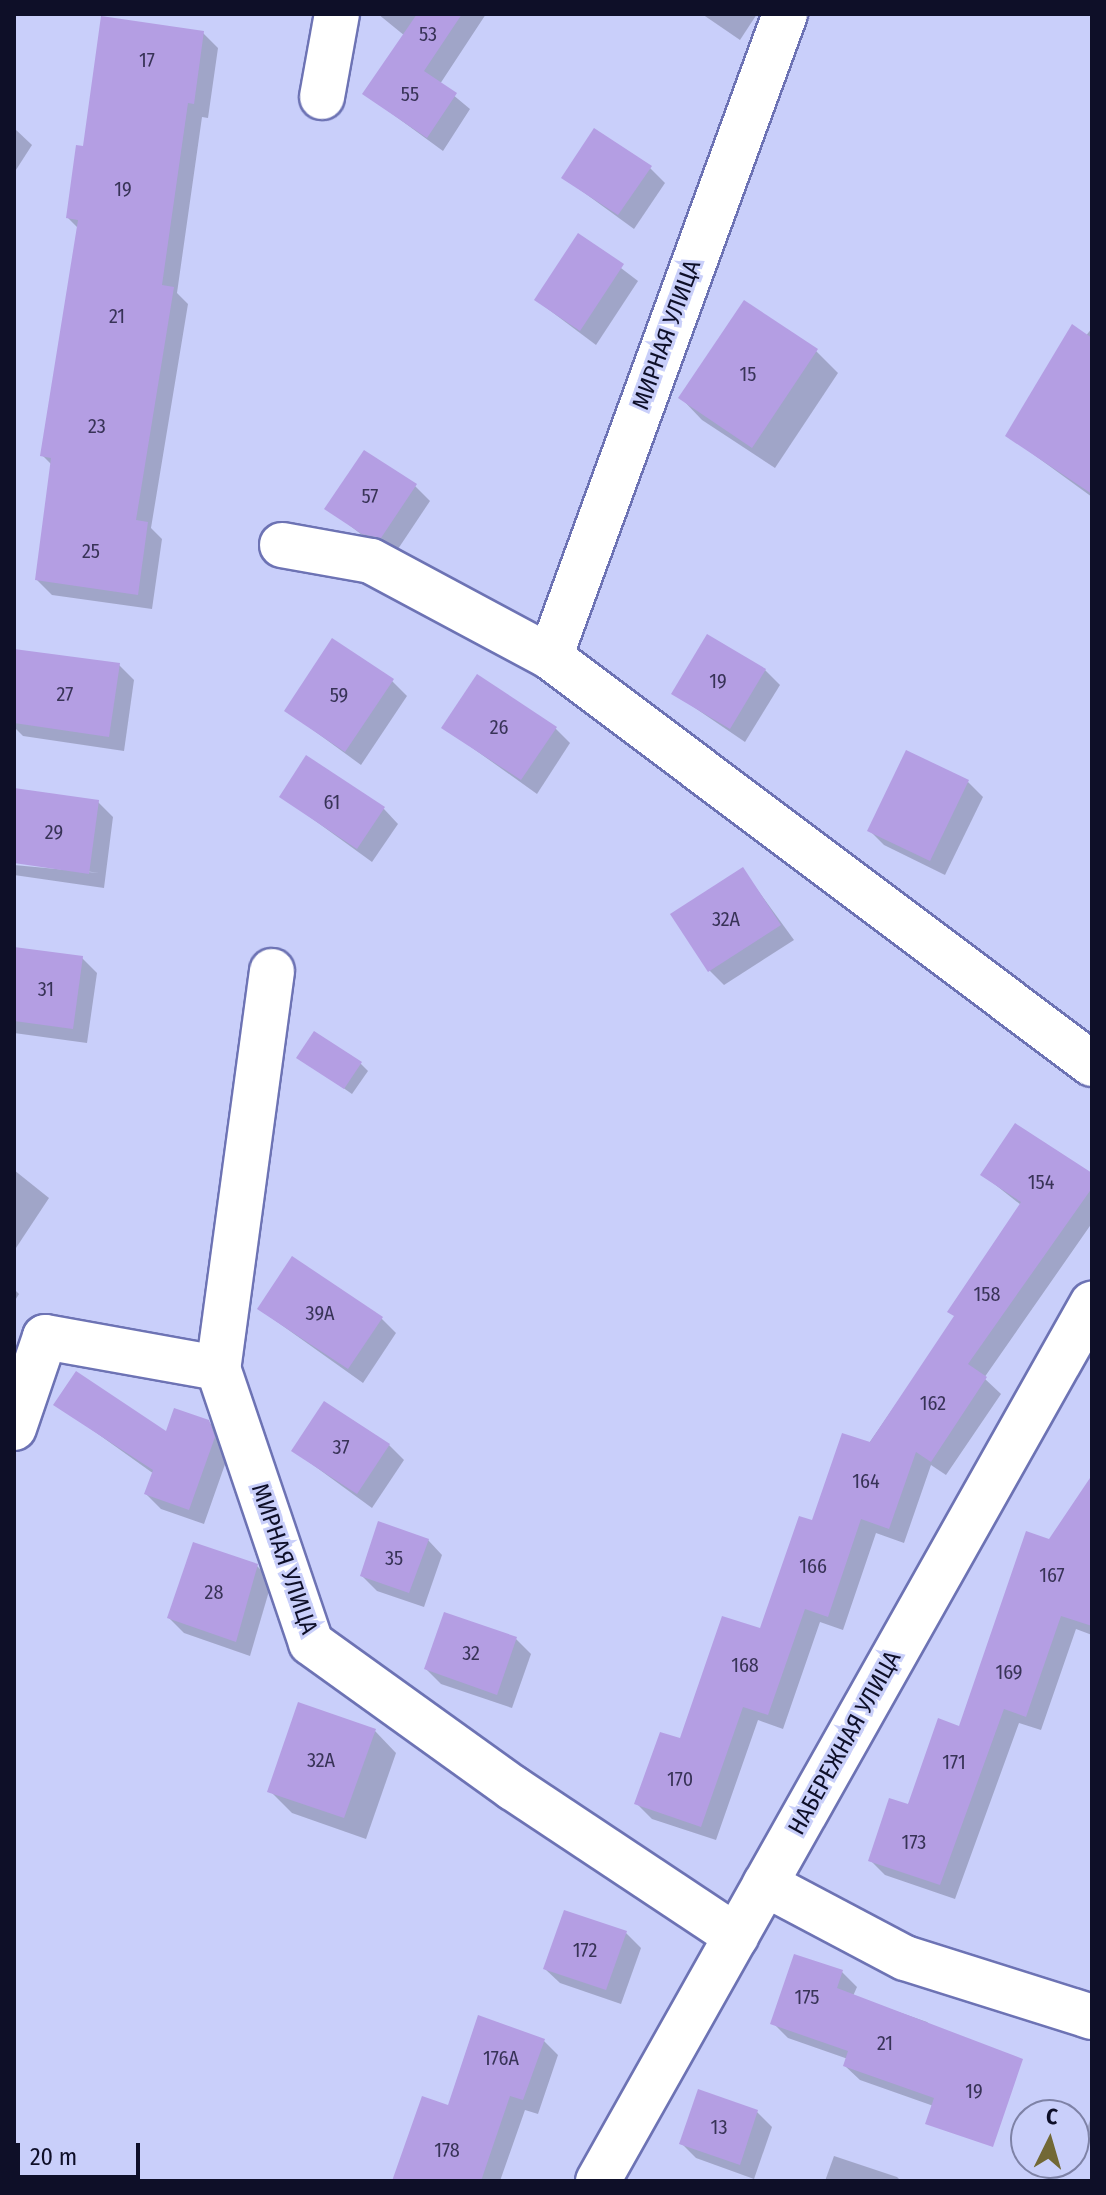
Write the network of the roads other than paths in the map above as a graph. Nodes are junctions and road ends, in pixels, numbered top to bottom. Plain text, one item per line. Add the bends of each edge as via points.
1 (337, 14) edge
2 (785, 14) edge
3 (322, 97) dead end
4 (282, 545) dead end
5 (550, 657) junction
6 (272, 971) dead end
7 (1092, 1064) edge
8 (1092, 1304) edge
9 (218, 1368) junction
10 (14, 1428) edge
11 (765, 1884) junction
12 (736, 1936) junction
13 (1092, 2017) edge
14 (598, 2181) edge

1 - 3 street
2 - 5 street, МИРНАЯ УЛИЦА
4 - 5 street via 371,561
5 - 7 street
6 - 9 street, МИРНАЯ УЛИЦА
8 - 11 street, НАБЕРЕЖНАЯ УЛИЦА
9 - 10 street via 45,1337
9 - 12 street, МИРНАЯ УЛИЦА via 311,1643 513,1788
11 - 12 street, НАБЕРЕЖНАЯ УЛИЦА
11 - 13 street via 905,1958
12 - 14 street, НАБЕРЕЖНАЯ УЛИЦА

